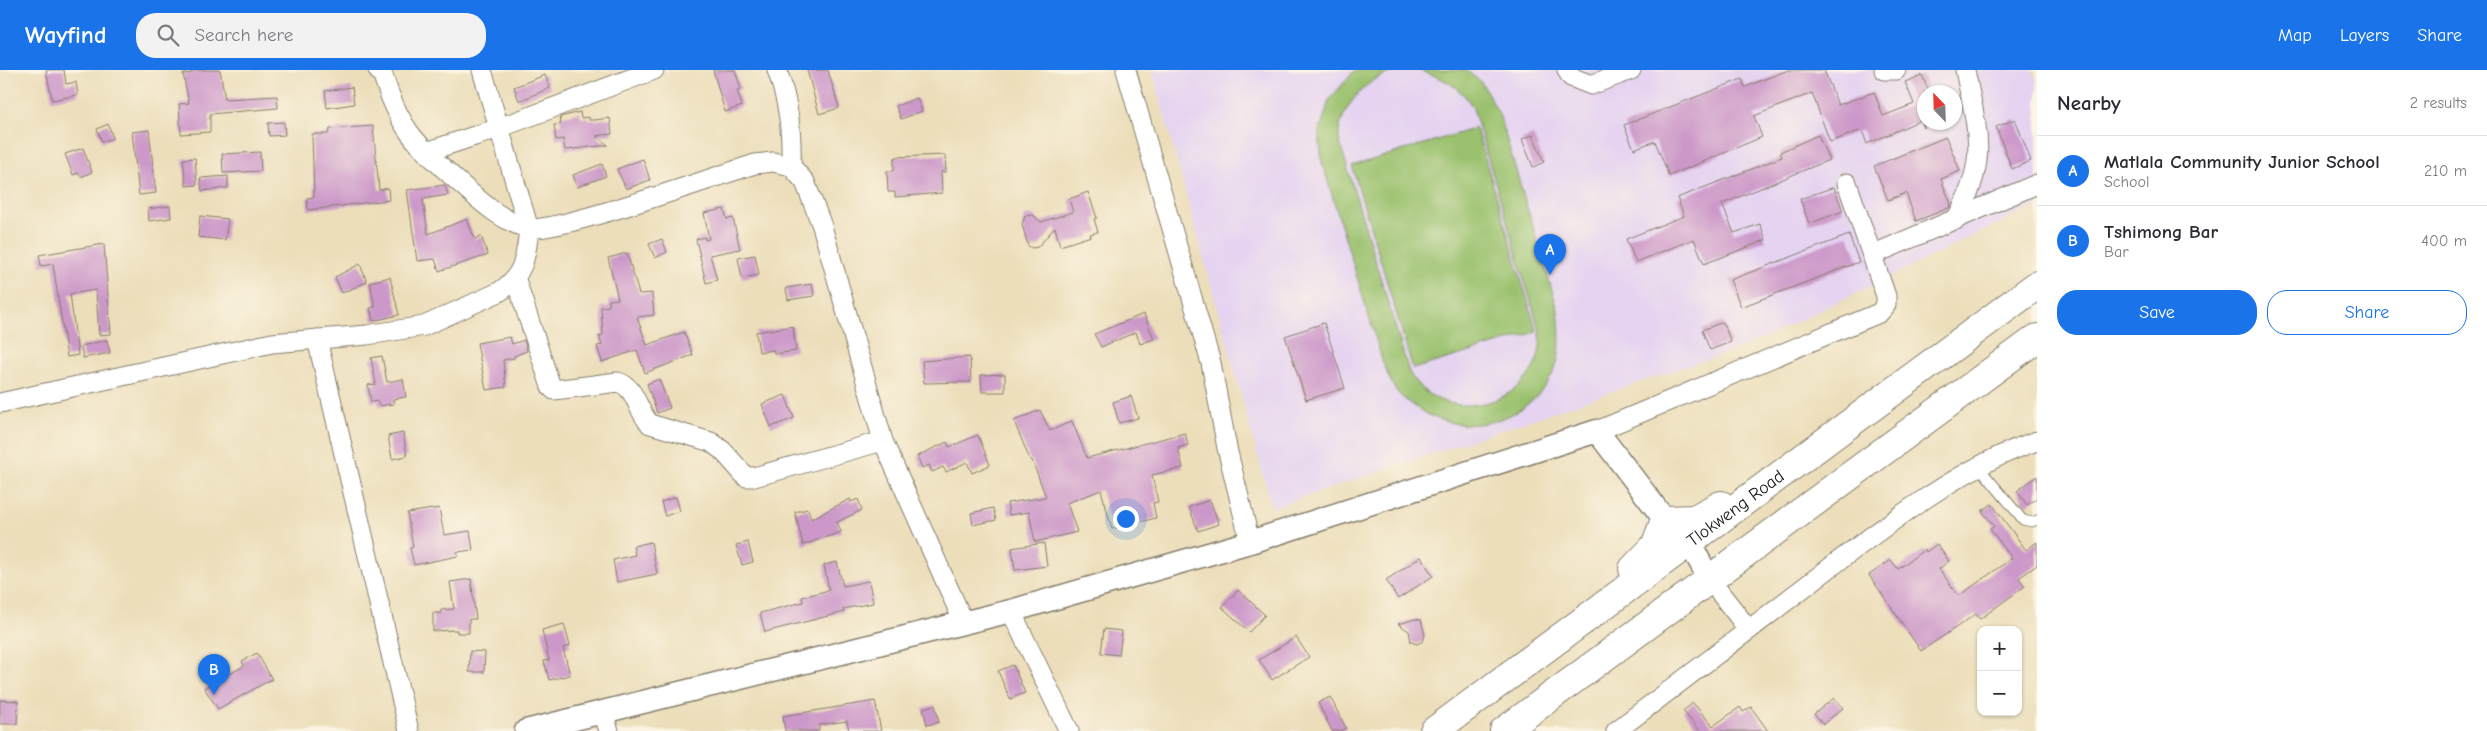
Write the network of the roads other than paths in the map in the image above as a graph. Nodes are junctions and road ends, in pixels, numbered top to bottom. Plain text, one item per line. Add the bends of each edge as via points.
1 (378, 70) edge
2 (482, 70) edge
3 (654, 70) edge
4 (777, 70) edge
5 (1126, 70) edge
6 (1567, 70) edge
7 (1631, 70) edge
8 (1884, 70) edge
9 (1896, 70) edge
10 (1965, 70) edge
11 (499, 128) junction
12 (426, 152) junction
13 (791, 166) junction
14 (1847, 183) dead end
15 (2037, 184) edge
16 (1956, 220) junction
17 (529, 229) junction
18 (1872, 255) junction
19 (516, 280) junction
20 (2037, 285) edge
21 (2037, 338) edge
22 (317, 339) junction
23 (0, 403) edge
24 (1597, 431) junction
25 (883, 441) junction
26 (2037, 441) edge
27 (1979, 467) junction
28 (1790, 468) junction
29 (1665, 520) junction
30 (2037, 520) edge
31 (1250, 542) junction
32 (1689, 542) junction
33 (1710, 580) junction
34 (1011, 610) junction
35 (1584, 620) junction
36 (964, 623) junction
37 (1749, 630) junction
38 (606, 722) edge
39 (410, 731) edge
40 (526, 731) edge
41 (1069, 731) edge
42 (1434, 731) edge
43 (1504, 731) edge
44 (1616, 731) edge

1 - 12 street via 400,120
2 - 11 street
3 - 11 street
4 - 13 street via 788,100
5 - 31 street via 1211,363
6 - 7 street via 1571,78 1591,86
8 - 9 street
10 - 16 street via 1979,138 1978,156 1976,174
11 - 12 street
11 - 17 street
12 - 17 street via 496,214
13 - 17 street via 773,162 756,164 584,218 547,228
13 - 25 street via 805,182 822,226
14 - 18 street
15 - 16 street
16 - 18 street
17 - 19 street via 527,252
18 - 24 street via 1886,300 1879,314
19 - 22 street via 499,292 424,326
19 - 25 street via 554,390 618,382 625,384 650,424 711,442 746,477
20 - 28 main road, Tlokweng Road
21 - 33 main road
22 - 23 street via 251,347
22 - 39 street
24 - 29 street
24 - 31 street
25 - 36 street
26 - 27 street
27 - 30 lane via 2024,520
27 - 37 street via 1914,507
28 - 29 main road via 1749,487 1703,516 1685,521
28 - 32 main road, Tlokweng Road
29 - 32 street
29 - 35 main road via 1660,537 1649,554
31 - 34 street
32 - 33 street
32 - 35 main road, Tlokweng Road
33 - 37 street
33 - 43 main road
34 - 36 street
34 - 41 street
35 - 42 main road, Tlokweng Road
36 - 38 street
37 - 44 street
38 - 40 street

